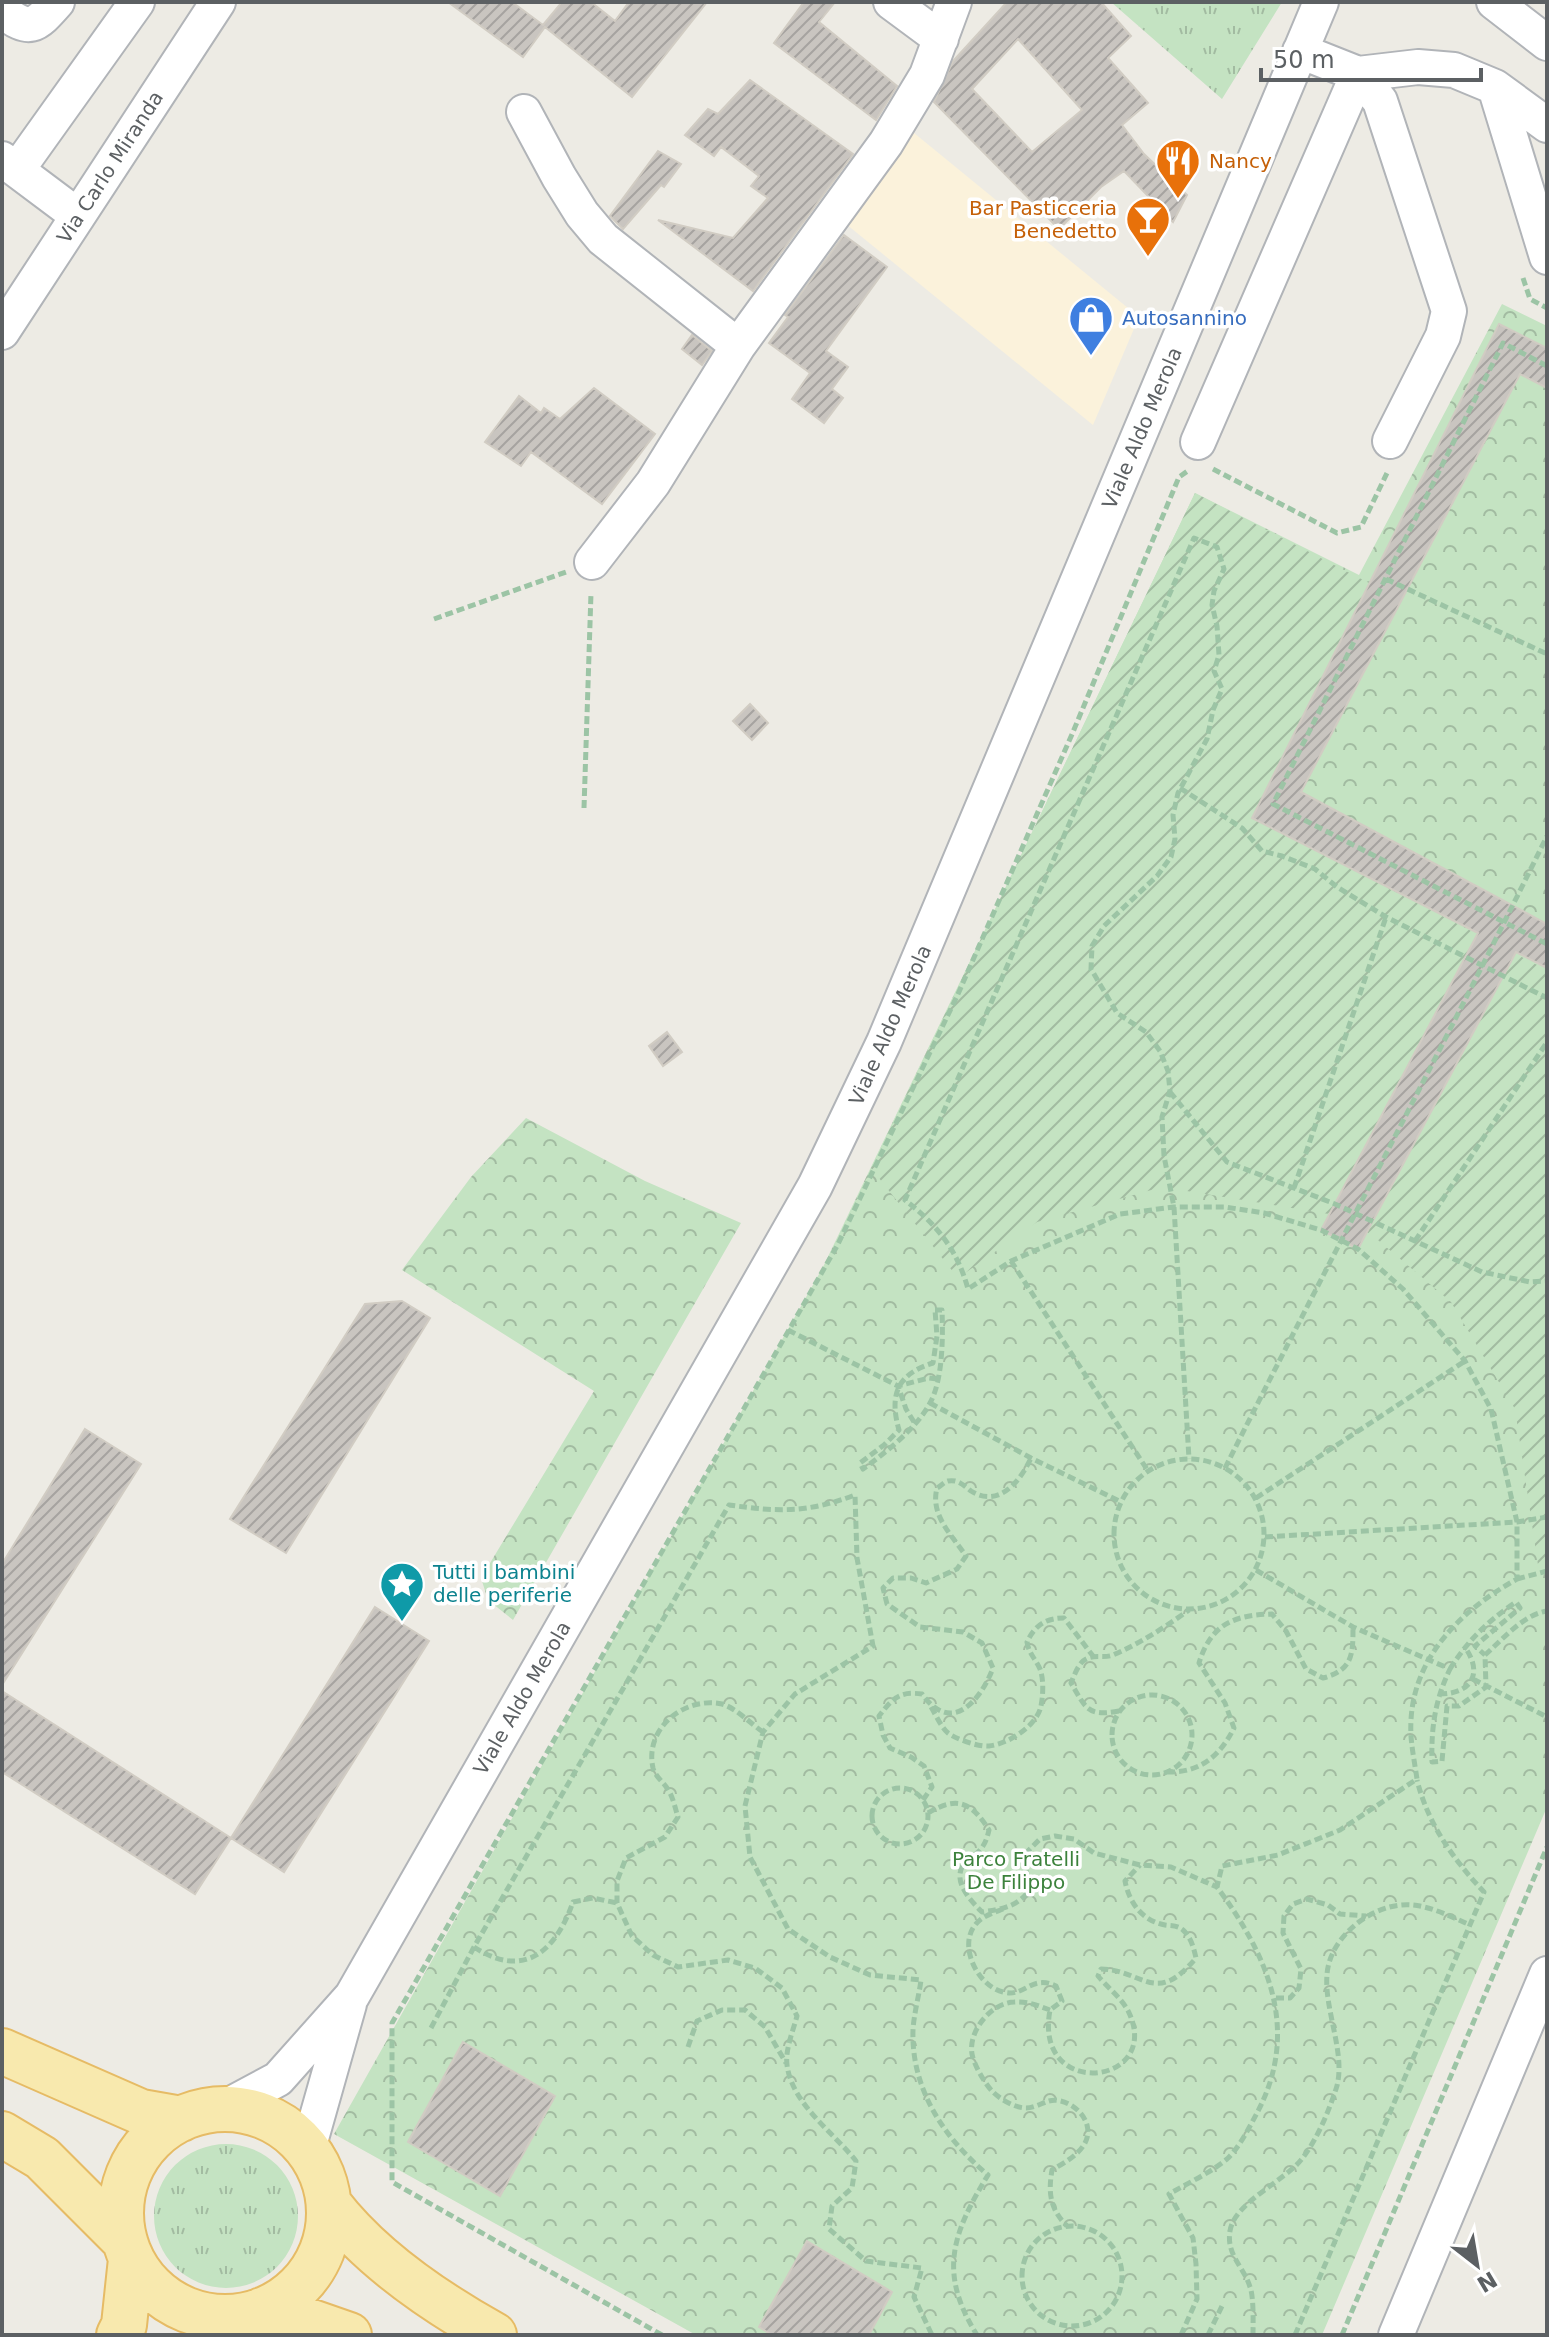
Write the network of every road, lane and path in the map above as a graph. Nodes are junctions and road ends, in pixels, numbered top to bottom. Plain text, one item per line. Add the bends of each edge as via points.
1 (57, 2) edge
2 (137, 2) edge
3 (218, 2) edge
4 (891, 2) edge
5 (954, 2) edge
6 (1321, 2) edge
7 (1494, 2) edge
8 (2, 11) edge
9 (941, 39) junction
10 (1547, 43) edge
11 (1300, 51) junction
12 (1358, 74) junction
13 (1495, 87) junction
14 (524, 112) dead end
15 (1547, 125) edge
16 (10, 164) edge
17 (78, 216) junction
18 (1534, 263) edge
19 (1547, 308) edge
20 (2, 332) edge
21 (738, 346) junction
22 (1547, 366) edge
23 (1389, 455) joint
24 (1199, 459) junction
25 (592, 562) junction
26 (1386, 579) junction
27 (434, 619) dead end
28 (1547, 654) edge
29 (1180, 788) junction
30 (584, 808) dead end
31 (1547, 836) edge
32 (1386, 917) junction
33 (1504, 923) junction
34 (1547, 944) edge
35 (1483, 966) junction
36 (1547, 998) edge
37 (1547, 1042) edge
38 (1170, 1091) junction
39 (1294, 1188) junction
40 (1174, 1207) junction
41 (1354, 1212) junction
42 (1339, 1240) junction
43 (1415, 1241) junction
44 (1011, 1261) junction
45 (1547, 1281) edge
46 (788, 1330) junction
47 (1465, 1361) junction
48 (937, 1379) junction
49 (898, 1386) junction
50 (930, 1403) junction
51 (914, 1422) junction
52 (1031, 1458) junction
53 (1189, 1459) junction
54 (1225, 1468) junction
55 (1148, 1471) junction
56 (1256, 1498) junction
57 (1121, 1502) junction
58 (1547, 1517) edge
59 (1517, 1522) junction
60 (1265, 1537) junction
61 (1256, 1570) junction
62 (1547, 1571) edge
63 (1517, 1579) junction
64 (1190, 1610) junction
65 (1547, 1611) edge
66 (1353, 1627) junction
67 (1464, 1646) junction
68 (1485, 1655) junction
69 (1093, 1656) junction
70 (1429, 1659) junction
71 (1450, 1669) junction
72 (1473, 1679) junction
73 (1486, 1687) junction
74 (1438, 1694) junction
75 (930, 1706) junction
76 (1120, 1711) junction
77 (1547, 1717) edge
78 (763, 1732) junction
79 (1167, 1772) junction
80 (1417, 1779) junction
81 (923, 1800) junction
82 (928, 1813) junction
83 (1547, 1847) edge
84 (1140, 1865) junction
85 (1217, 1887) junction
86 (617, 1903) junction
87 (1003, 1909) junction
88 (1367, 1916) junction
89 (1470, 1925) junction
90 (474, 1947) junction
91 (1547, 1974) edge
92 (352, 1996) junction
93 (1276, 1998) junction
94 (1050, 2010) junction
95 (431, 2028) dead end
96 (688, 2047) dead end
97 (2, 2051) edge
98 (787, 2064) junction
99 (202, 2114) junction
100 (2, 2134) edge
101 (308, 2149) junction
102 (329, 2204) junction
103 (1067, 2226) junction
104 (128, 2250) junction
105 (1223, 2304) dead end
106 (240, 2320) edge
107 (119, 2335) edge
108 (349, 2335) edge
109 (494, 2335) edge
110 (662, 2335) edge
111 (932, 2335) edge
112 (977, 2335) edge
113 (1181, 2335) edge
114 (1208, 2335) edge
115 (1253, 2335) edge
116 (1295, 2335) edge
117 (1342, 2335) edge
118 (1396, 2335) edge

1 - 8 street via 31,25
2 - 16 street
3 - 17 street, Via Carlo Miranda
4 - 9 street
5 - 9 street
6 - 11 street, Viale Aldo Merola
7 - 10 street
9 - 21 street via 927,75 886,143
11 - 12 street
11 - 92 street, Viale Aldo Merola via 884,1042 815,1186
12 - 13 street via 1418,67 1454,70
12 - 23 street via 1380,101 1449,311 1443,336
12 - 24 street
13 - 15 street
13 - 18 street
14 - 21 street via 582,214 603,239
16 - 17 street
17 - 20 street, Via Carlo Miranda
18 - 19 path via 1530,299
21 - 25 street via 653,483
22 - 26 path via 1503,343
23 - 24 path via 1361,527 1337,533
24 - 46 path via 1179,477 958,994 837,1246
25 - 27 path
25 - 30 path
26 - 28 path
26 - 33 path via 1273,804
29 - 32 path via 1242,828 1262,851 1315,869
29 - 38 path via 1171,857 1104,926 1092,946 1091,969 1117,1013 1146,1032 1160,1051
29 - 44 path via 1207,739 1222,689 1214,671 1219,655 1212,605 1224,569 1217,547 1194,538 905,1200 947,1242 968,1289
31 - 33 path
32 - 35 path
32 - 39 path
33 - 34 path
33 - 35 path
35 - 36 path
35 - 41 path
37 - 43 path
38 - 39 path via 1227,1162
38 - 40 path via 1162,1117
39 - 41 path
40 - 42 path via 1264,1213
40 - 44 path via 1120,1214
40 - 53 path
41 - 42 path
41 - 43 path
42 - 47 path via 1358,1249 1403,1289
42 - 54 path
43 - 45 path via 1482,1272
44 - 55 path
46 - 49 path
46 - 110 path via 392,2023 392,2182
47 - 56 path
47 - 59 path via 1491,1409
48 - 49 path
48 - 49 path via 942,1310 935,1310 933,1363 916,1368
48 - 50 path
49 - 51 path
49 - 51 path via 893,1409 899,1430 860,1463 863,1469 901,1440
50 - 51 path
50 - 52 path
52 - 57 path
52 - 75 path via 1019,1481 1003,1493 988,1496 949,1481 937,1488 933,1503 939,1519 966,1556 943,1577 926,1583 893,1578 883,1588 887,1604 920,1627 963,1632 982,1643 993,1668 985,1690 959,1712 942,1713
53 - 54 path
53 - 55 path
54 - 56 path
55 - 57 path
56 - 60 path
57 - 64 path via 1114,1526 1116,1552 1126,1575 1143,1594
58 - 59 path
59 - 60 path
59 - 63 path
60 - 61 path
61 - 64 path via 1228,1599
61 - 66 path
62 - 63 path
63 - 70 path via 1486,1596 1448,1629
64 - 69 path via 1109,1657
65 - 68 path via 1515,1628
66 - 70 path
66 - 79 path via 1348,1664 1323,1678 1306,1669 1272,1614 1241,1615 1211,1635 1199,1663 1234,1728 1212,1759 1184,1772
67 - 68 path via 1516,1602 1520,1608 1475,1646
67 - 71 path
67 - 72 path via 1472,1657
68 - 73 path
69 - 75 path via 1064,1618 1039,1625 1027,1642 1040,1669 1041,1710 1020,1732 988,1746 947,1732
69 - 76 path via 1071,1683 1087,1710 1099,1715
70 - 71 path
70 - 80 path via 1414,1699 1411,1734
71 - 74 path
72 - 73 path
72 - 74 path via 1453,1694
73 - 74 path via 1459,1706 1447,1706 1442,1761 1432,1762
73 - 77 path
75 - 81 path via 922,1694 906,1692 879,1716 890,1748 924,1766 932,1787
76 - 79 path via 1112,1736 1120,1760 1142,1774
76 - 79 path via 1141,1696 1168,1698 1179,1705 1187,1716 1191,1741 1179,1765
78 - 86 path via 726,1705 702,1702 682,1709 662,1726 652,1746 653,1771 669,1791 678,1817 665,1837 626,1858 617,1881
78 - 90 path via 795,1694 873,1646 857,1558 855,1495 823,1507 790,1511 729,1505
78 - 112 path via 745,1806 750,1857 788,1929 870,1975 921,1980 913,2030 917,2078 941,2124 963,2154 988,2175 956,2237 954,2281
80 - 85 path via 1340,1830 1278,1855 1222,1866
80 - 89 path via 1438,1834 1484,1892
81 - 82 path
81 - 82 path via 907,1789 889,1791 875,1804 872,1822 883,1838 900,1845 918,1839
82 - 87 path via 958,1802 977,1811 989,1830 985,1845 965,1861 960,1876 964,1894 982,1912
83 - 117 path
84 - 85 path via 1171,1867
84 - 87 path via 1094,1853 1074,1839 1040,1839 1024,1860 1030,1889
84 - 94 path via 1125,1881 1136,1909 1184,1931 1196,1958 1187,1969 1152,1985 1101,1969 1098,1976 1129,2011 1135,2030 1128,2058 1113,2070 1077,2071 1059,2059 1050,2046
85 - 93 path via 1258,1953
86 - 90 path via 593,1898 573,1902 565,1924 532,1958 513,1963
86 - 98 path via 632,1936 653,1955 678,1967 728,1960 755,1968 782,1988 797,2016
87 - 94 path via 975,1925 969,1936 972,1962 980,1976 1002,1992 1015,1994 1035,1982 1056,1986 1062,2001
88 - 89 path via 1411,1905
88 - 93 path via 1340,1914 1307,1899 1293,1904 1284,1916 1283,1933 1301,1969 1299,1988 1290,1998
88 - 115 path via 1335,1947 1327,1974 1338,2086 1302,2158 1253,2199 1230,2229 1229,2248 1251,2287
89 - 116 path
90 - 95 path
91 - 118 street
92 - 99 street, Viale Aldo Merola via 278,2079
92 - 101 street, Viale Aldo Merola
93 - 113 path via 1277,2045 1269,2090 1249,2127 1228,2157 1169,2194 1193,2238 1196,2264 1197,2299
94 - 103 path via 1012,2002 988,2013 972,2042 972,2056 992,2092 1010,2103 1025,2108 1065,2102 1087,2126 1078,2153 1052,2170 1051,2203
96 - 98 path via 697,2021 722,2010 745,2010 765,2027
97 - 99 main road via 141,2112
98 - 111 path via 795,2091 856,2161 852,2188 832,2206 829,2229 866,2261 922,2268 914,2297
99 - 101 main road via 254,2113 284,2127
99 - 104 main road via 155,2136 135,2160 122,2199
100 - 104 main road via 42,2158
101 - 102 main road
102 - 106 main road via 328,2231 306,2279 286,2297
102 - 109 main road via 389,2263
103 - 103 path via 1051,2230 1032,2247 1022,2269 1022,2286 1039,2314 1070,2327 1101,2317 1113,2306 1123,2274 1111,2244 1099,2233
104 - 106 main road via 146,2281 165,2299 189,2311
104 - 107 main road
105 - 114 path
106 - 108 main road via 303,2319

